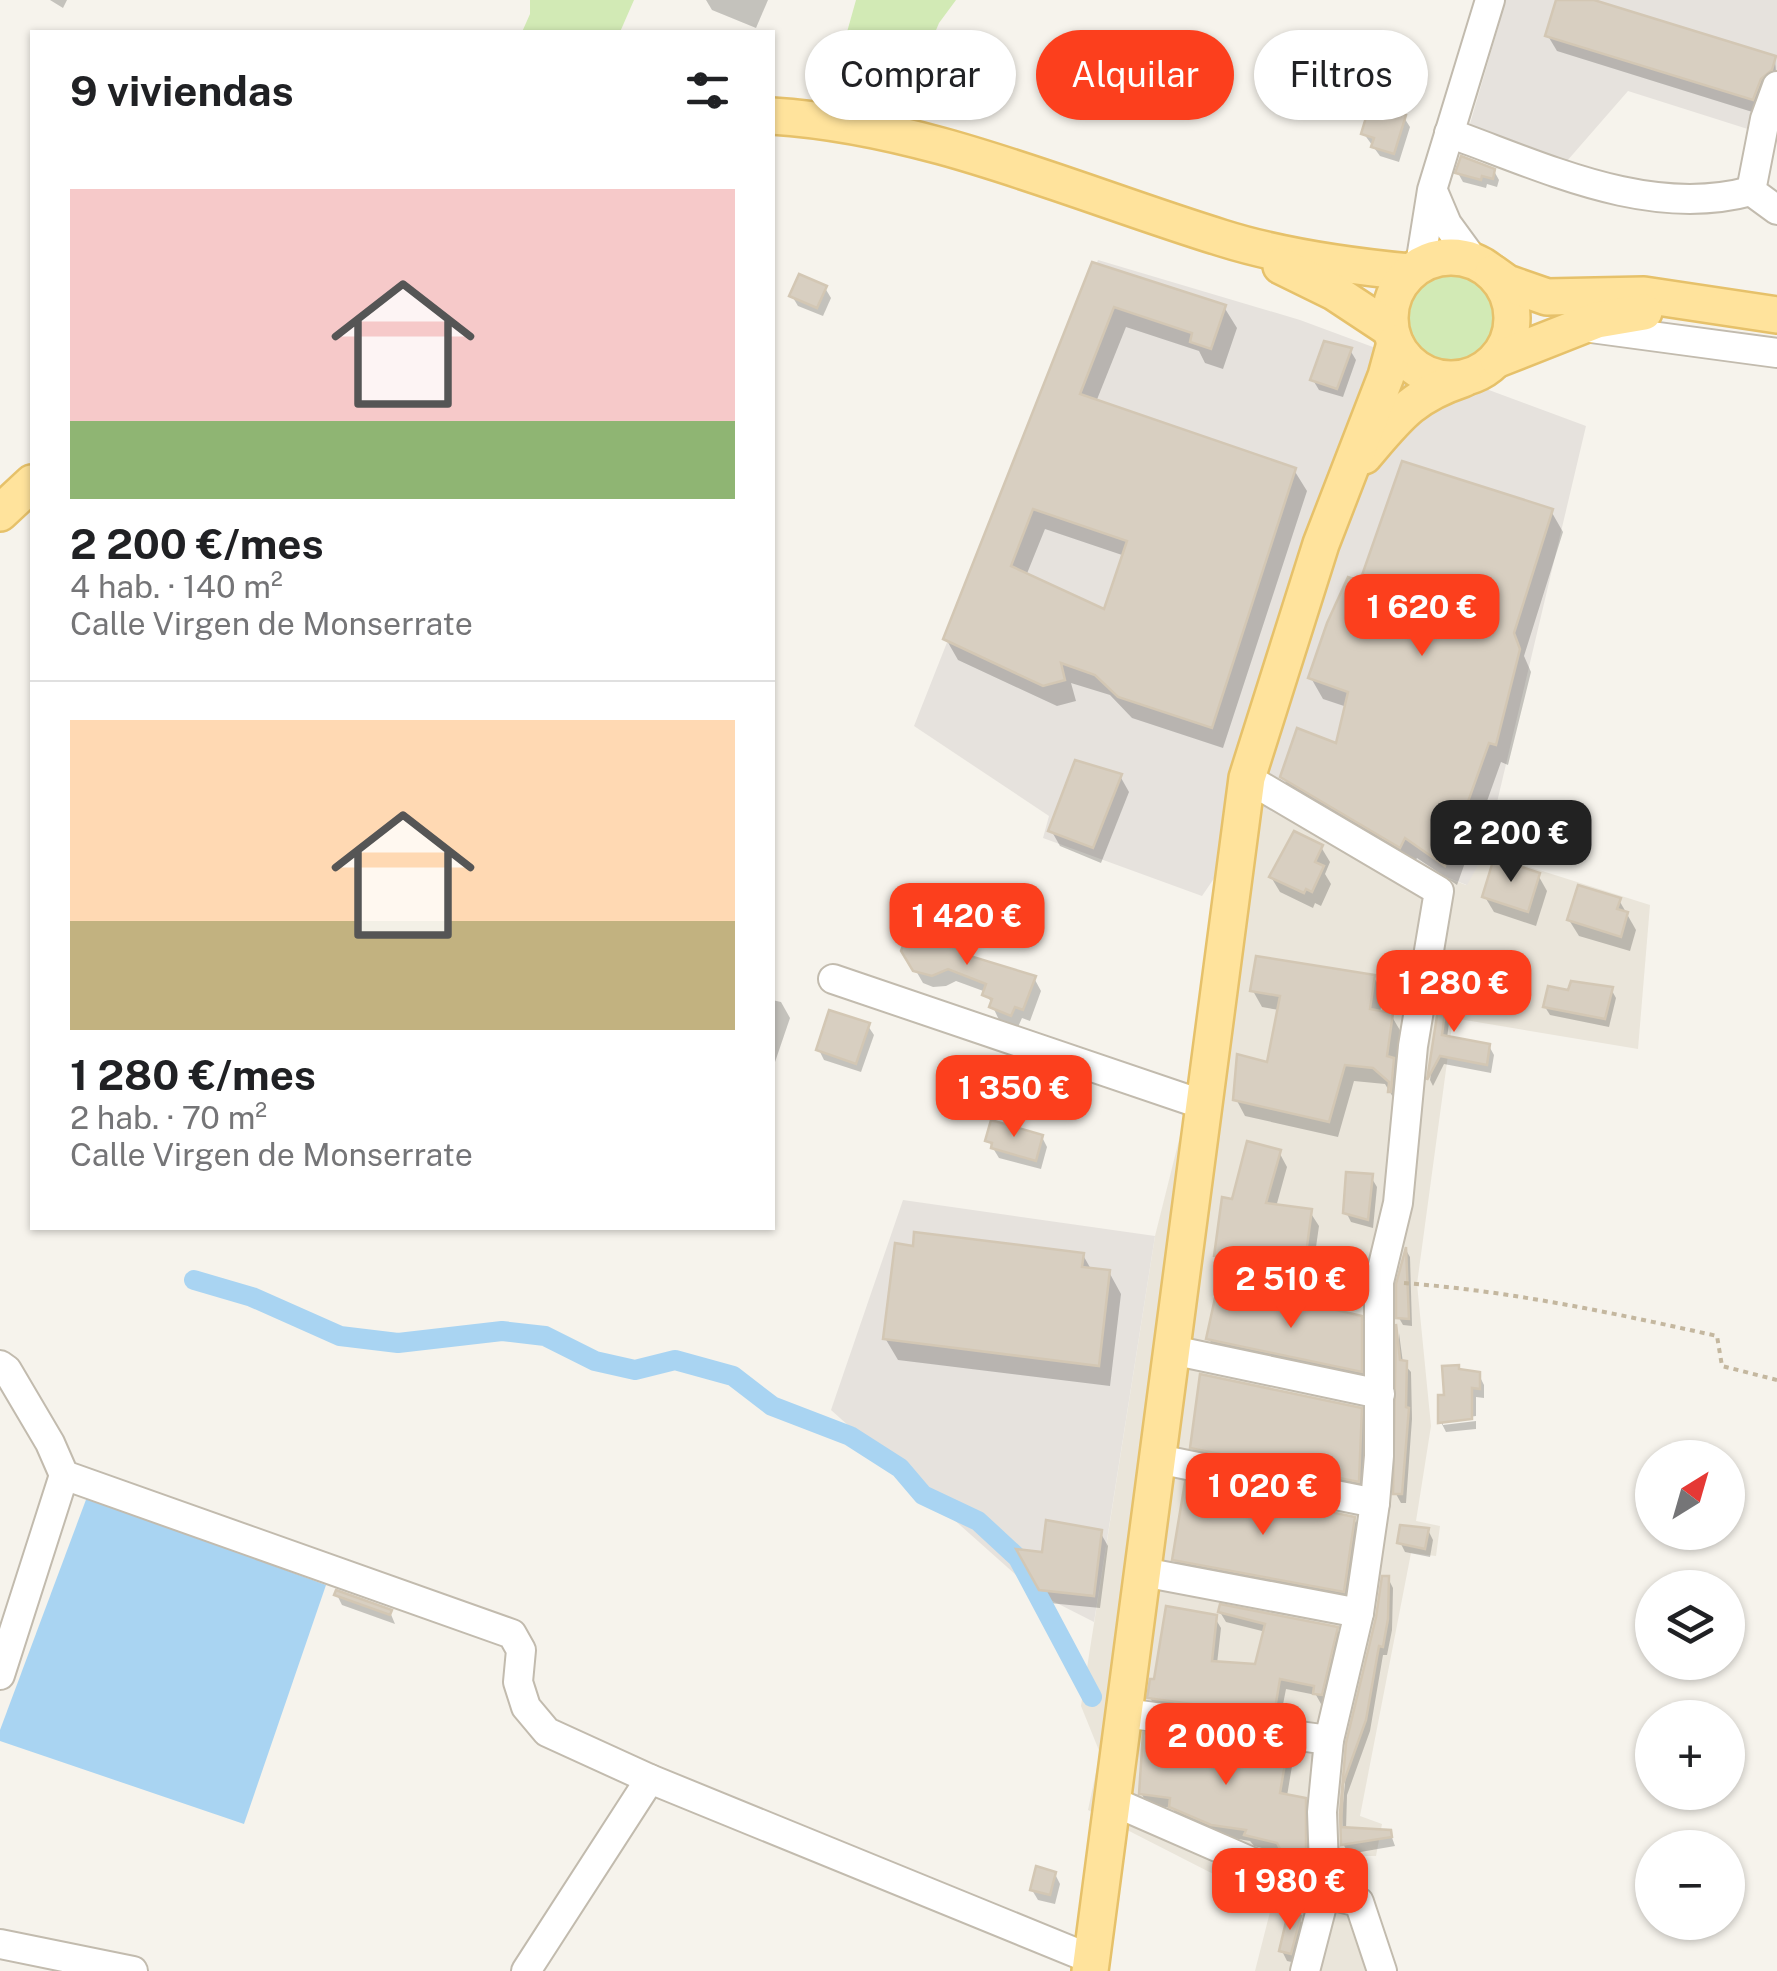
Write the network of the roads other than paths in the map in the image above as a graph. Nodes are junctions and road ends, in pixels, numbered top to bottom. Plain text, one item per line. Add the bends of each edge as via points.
1 (1490, 0) edge
2 (1777, 86) edge
3 (775, 116) edge
4 (1449, 133) junction
5 (1432, 190) junction
6 (1751, 192) junction
7 (1777, 210) edge
8 (1226, 240) junction
9 (1483, 267) junction
10 (1415, 269) junction
11 (1708, 307) junction
12 (1777, 315) edge
13 (1579, 327) junction
14 (1392, 336) junction
15 (1777, 353) edge
16 (1483, 368) junction
17 (1350, 472) junction
18 (30, 485) edge
19 (0, 514) edge
20 (1247, 778) junction
21 (833, 979) dead end
22 (1204, 1105) junction
23 (1172, 1350) junction
24 (0, 1365) edge
25 (1380, 1394) junction
26 (1158, 1459) junction
27 (64, 1475) junction
28 (1375, 1503) junction
29 (1143, 1572) junction
30 (1359, 1613) junction
31 (2, 1664) edge
32 (1124, 1713) junction
33 (1329, 1740) junction
34 (650, 1779) junction
35 (1112, 1801) junction
36 (1325, 1894) junction
37 (0, 1944) edge
38 (1091, 1965) edge
39 (133, 1971) edge
40 (526, 1971) edge
41 (1305, 1971) edge
42 (1382, 1971) edge

1 - 4 street
2 - 6 street
3 - 8 main road via 832,120 926,140
4 - 5 street
4 - 6 street via 1638,196 1726,198
5 - 9 street via 1447,224
5 - 10 street
6 - 7 street
8 - 10 main road via 1343,266
8 - 14 main road via 1334,292
9 - 10 main road via 1456,257
9 - 11 main road via 1547,297 1644,294
9 - 16 main road via 1504,287 1513,324 1508,343
10 - 14 main road via 1390,308
11 - 12 main road
11 - 13 main road via 1648,311
13 - 15 street
13 - 16 main road
14 - 16 main road via 1417,370 1433,377
14 - 17 main road via 1386,376
16 - 17 main road via 1410,404
17 - 20 main road
18 - 19 main road
20 - 22 main road
20 - 25 street via 1439,891 1413,1046 1398,1203 1379,1282
21 - 22 street
22 - 23 main road
23 - 25 street
23 - 26 main road
24 - 27 street
25 - 28 street
26 - 28 street
26 - 29 main road
27 - 31 street
27 - 34 street via 512,1634 521,1650 518,1682 526,1707 547,1732
28 - 30 street
29 - 30 street
29 - 32 main road
30 - 33 street
32 - 33 street
32 - 35 main road
33 - 36 street via 1322,1812
34 - 38 street
34 - 40 street
35 - 36 street
35 - 38 main road
36 - 41 street
36 - 42 street via 1359,1902
37 - 39 street

